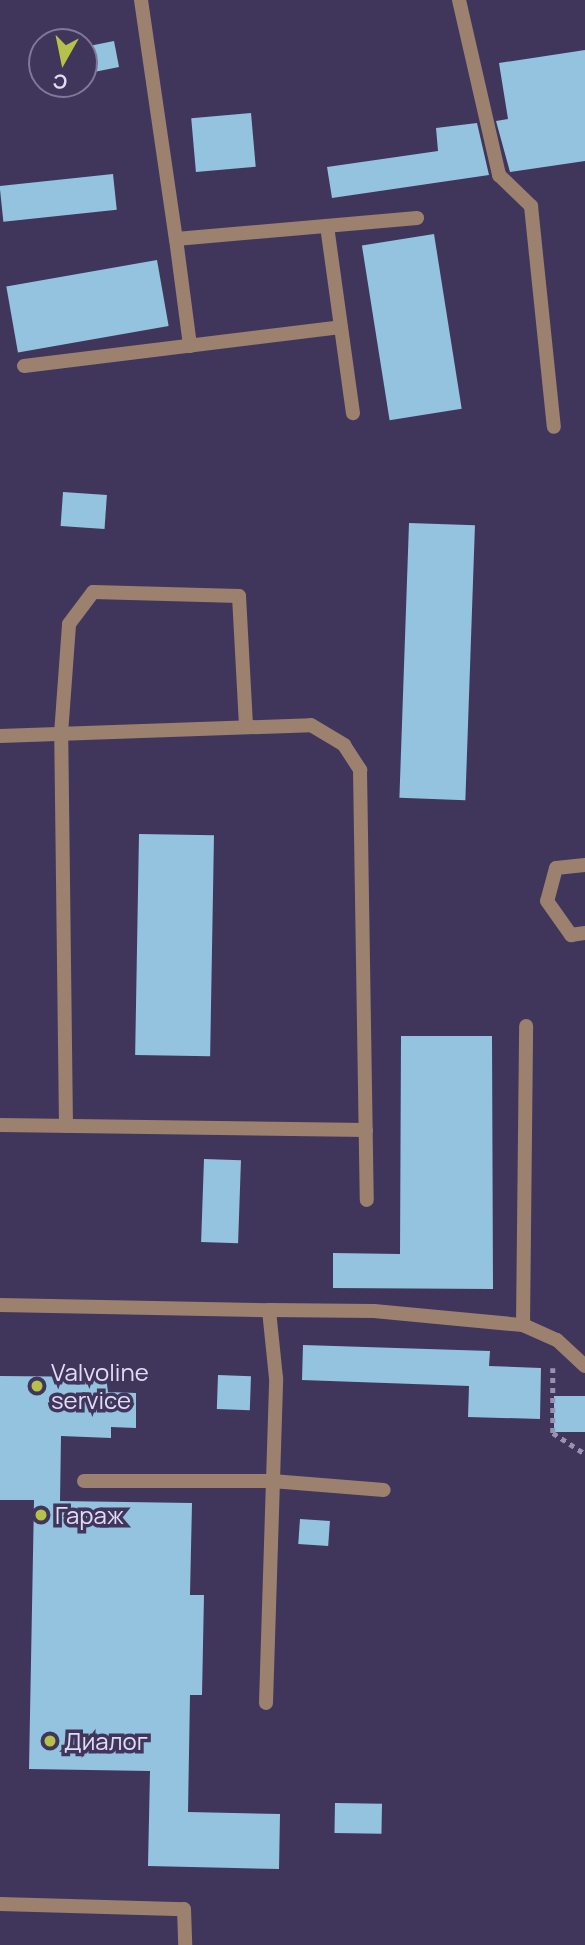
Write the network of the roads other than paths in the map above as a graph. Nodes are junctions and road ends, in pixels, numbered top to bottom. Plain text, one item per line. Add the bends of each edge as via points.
1 (141, 0) edge
2 (459, 0) edge
3 (417, 218) dead end
4 (327, 226) junction
5 (176, 239) junction
6 (341, 327) junction
7 (190, 346) junction
8 (24, 366) dead end
9 (353, 413) dead end
10 (554, 427) dead end
11 (246, 727) junction
12 (61, 734) junction
13 (0, 736) edge
14 (585, 865) edge
15 (585, 933) edge
16 (526, 1026) dead end
17 (0, 1125) edge
18 (66, 1126) junction
19 (366, 1129) junction
20 (367, 1200) dead end
21 (0, 1305) edge
22 (269, 1310) junction
23 (523, 1325) junction
24 (585, 1366) edge
25 (84, 1481) dead end
26 (272, 1481) junction
27 (384, 1490) dead end
28 (266, 1703) dead end
29 (0, 1903) edge
30 (185, 1945) edge

1 - 5 street
2 - 10 street via 499,175 531,206
3 - 4 street
4 - 5 street
4 - 6 street
5 - 7 street
6 - 7 street
6 - 9 street
7 - 8 street
11 - 12 street
11 - 12 street via 239,596 93,592 69,624
11 - 19 street via 311,725 344,745 360,770
12 - 13 street
12 - 18 street
14 - 15 street via 555,868 547,901 571,935
16 - 23 street
17 - 18 street
18 - 19 street
19 - 20 street
21 - 22 street
22 - 23 street via 374,1311
22 - 26 street via 276,1378
23 - 24 street via 557,1340
25 - 26 street
26 - 27 street
26 - 28 street
29 - 30 street via 184,1909

